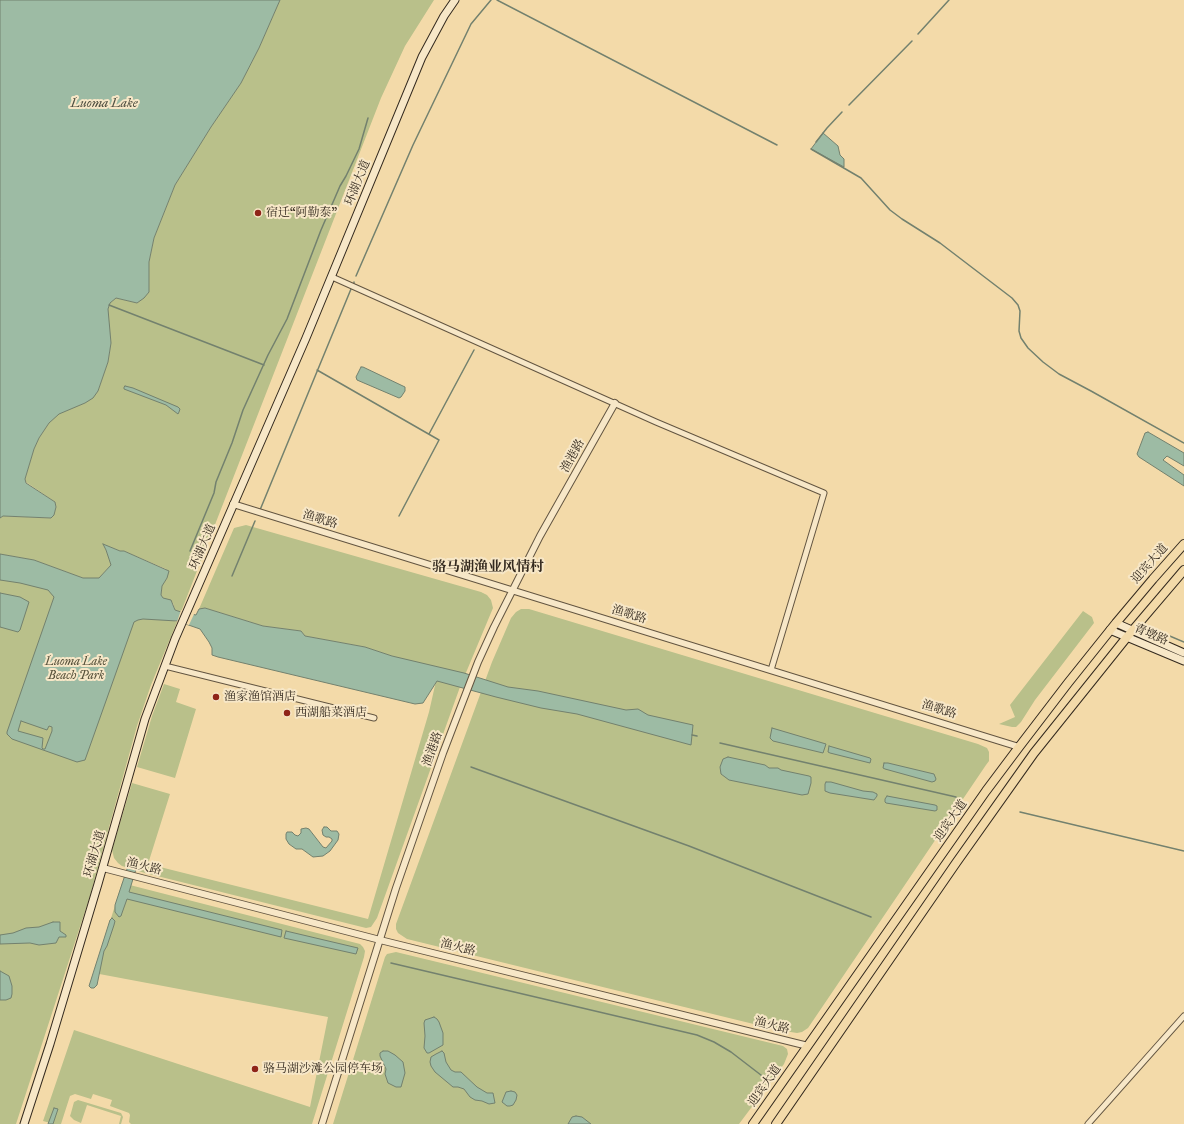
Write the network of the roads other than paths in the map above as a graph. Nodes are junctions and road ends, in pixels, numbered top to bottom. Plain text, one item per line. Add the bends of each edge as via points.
1 (455, 0) edge
2 (332, 277) junction
3 (615, 404) junction
4 (233, 504) junction
5 (1184, 544) edge
6 (1184, 570) edge
7 (512, 590) junction
8 (1116, 623) junction
9 (1110, 630) junction
10 (1130, 634) junction
11 (1184, 653) edge
12 (1184, 661) edge
13 (165, 666) junction
14 (771, 670) junction
15 (374, 718) dead end
16 (1019, 747) junction
17 (103, 868) junction
18 (380, 940) junction
19 (1184, 1016) edge
20 (808, 1046) junction
21 (24, 1124) edge
22 (322, 1124) edge
23 (753, 1124) edge
24 (776, 1124) edge
25 (1088, 1124) edge

1 - 2 main road, 环湖大道 via 422,57
2 - 3 street
2 - 4 main road, 环湖大道
3 - 7 street, 渔港路
3 - 14 street via 824,493
4 - 7 street, 渔歌路
4 - 13 main road, 环湖大道
5 - 8 highway, 迎宾大道
6 - 10 highway
7 - 14 street, 渔歌路
7 - 18 street, 渔港路 via 478,662 443,753
8 - 9 highway, 迎宾大道
8 - 10 main road, 青墩路
9 - 10 main road, 青墩路
9 - 16 highway, 迎宾大道
10 - 11 main road, 青墩路
10 - 12 main road, 青墩路
10 - 24 highway via 1034,753
13 - 15 street
13 - 17 main road, 环湖大道 via 145,719
14 - 16 street, 渔歌路
16 - 20 highway, 迎宾大道
17 - 18 street, 渔火路
17 - 21 main road, 环湖大道
18 - 20 street, 渔火路
18 - 22 street, 渔港路
19 - 25 street
20 - 23 highway, 迎宾大道

